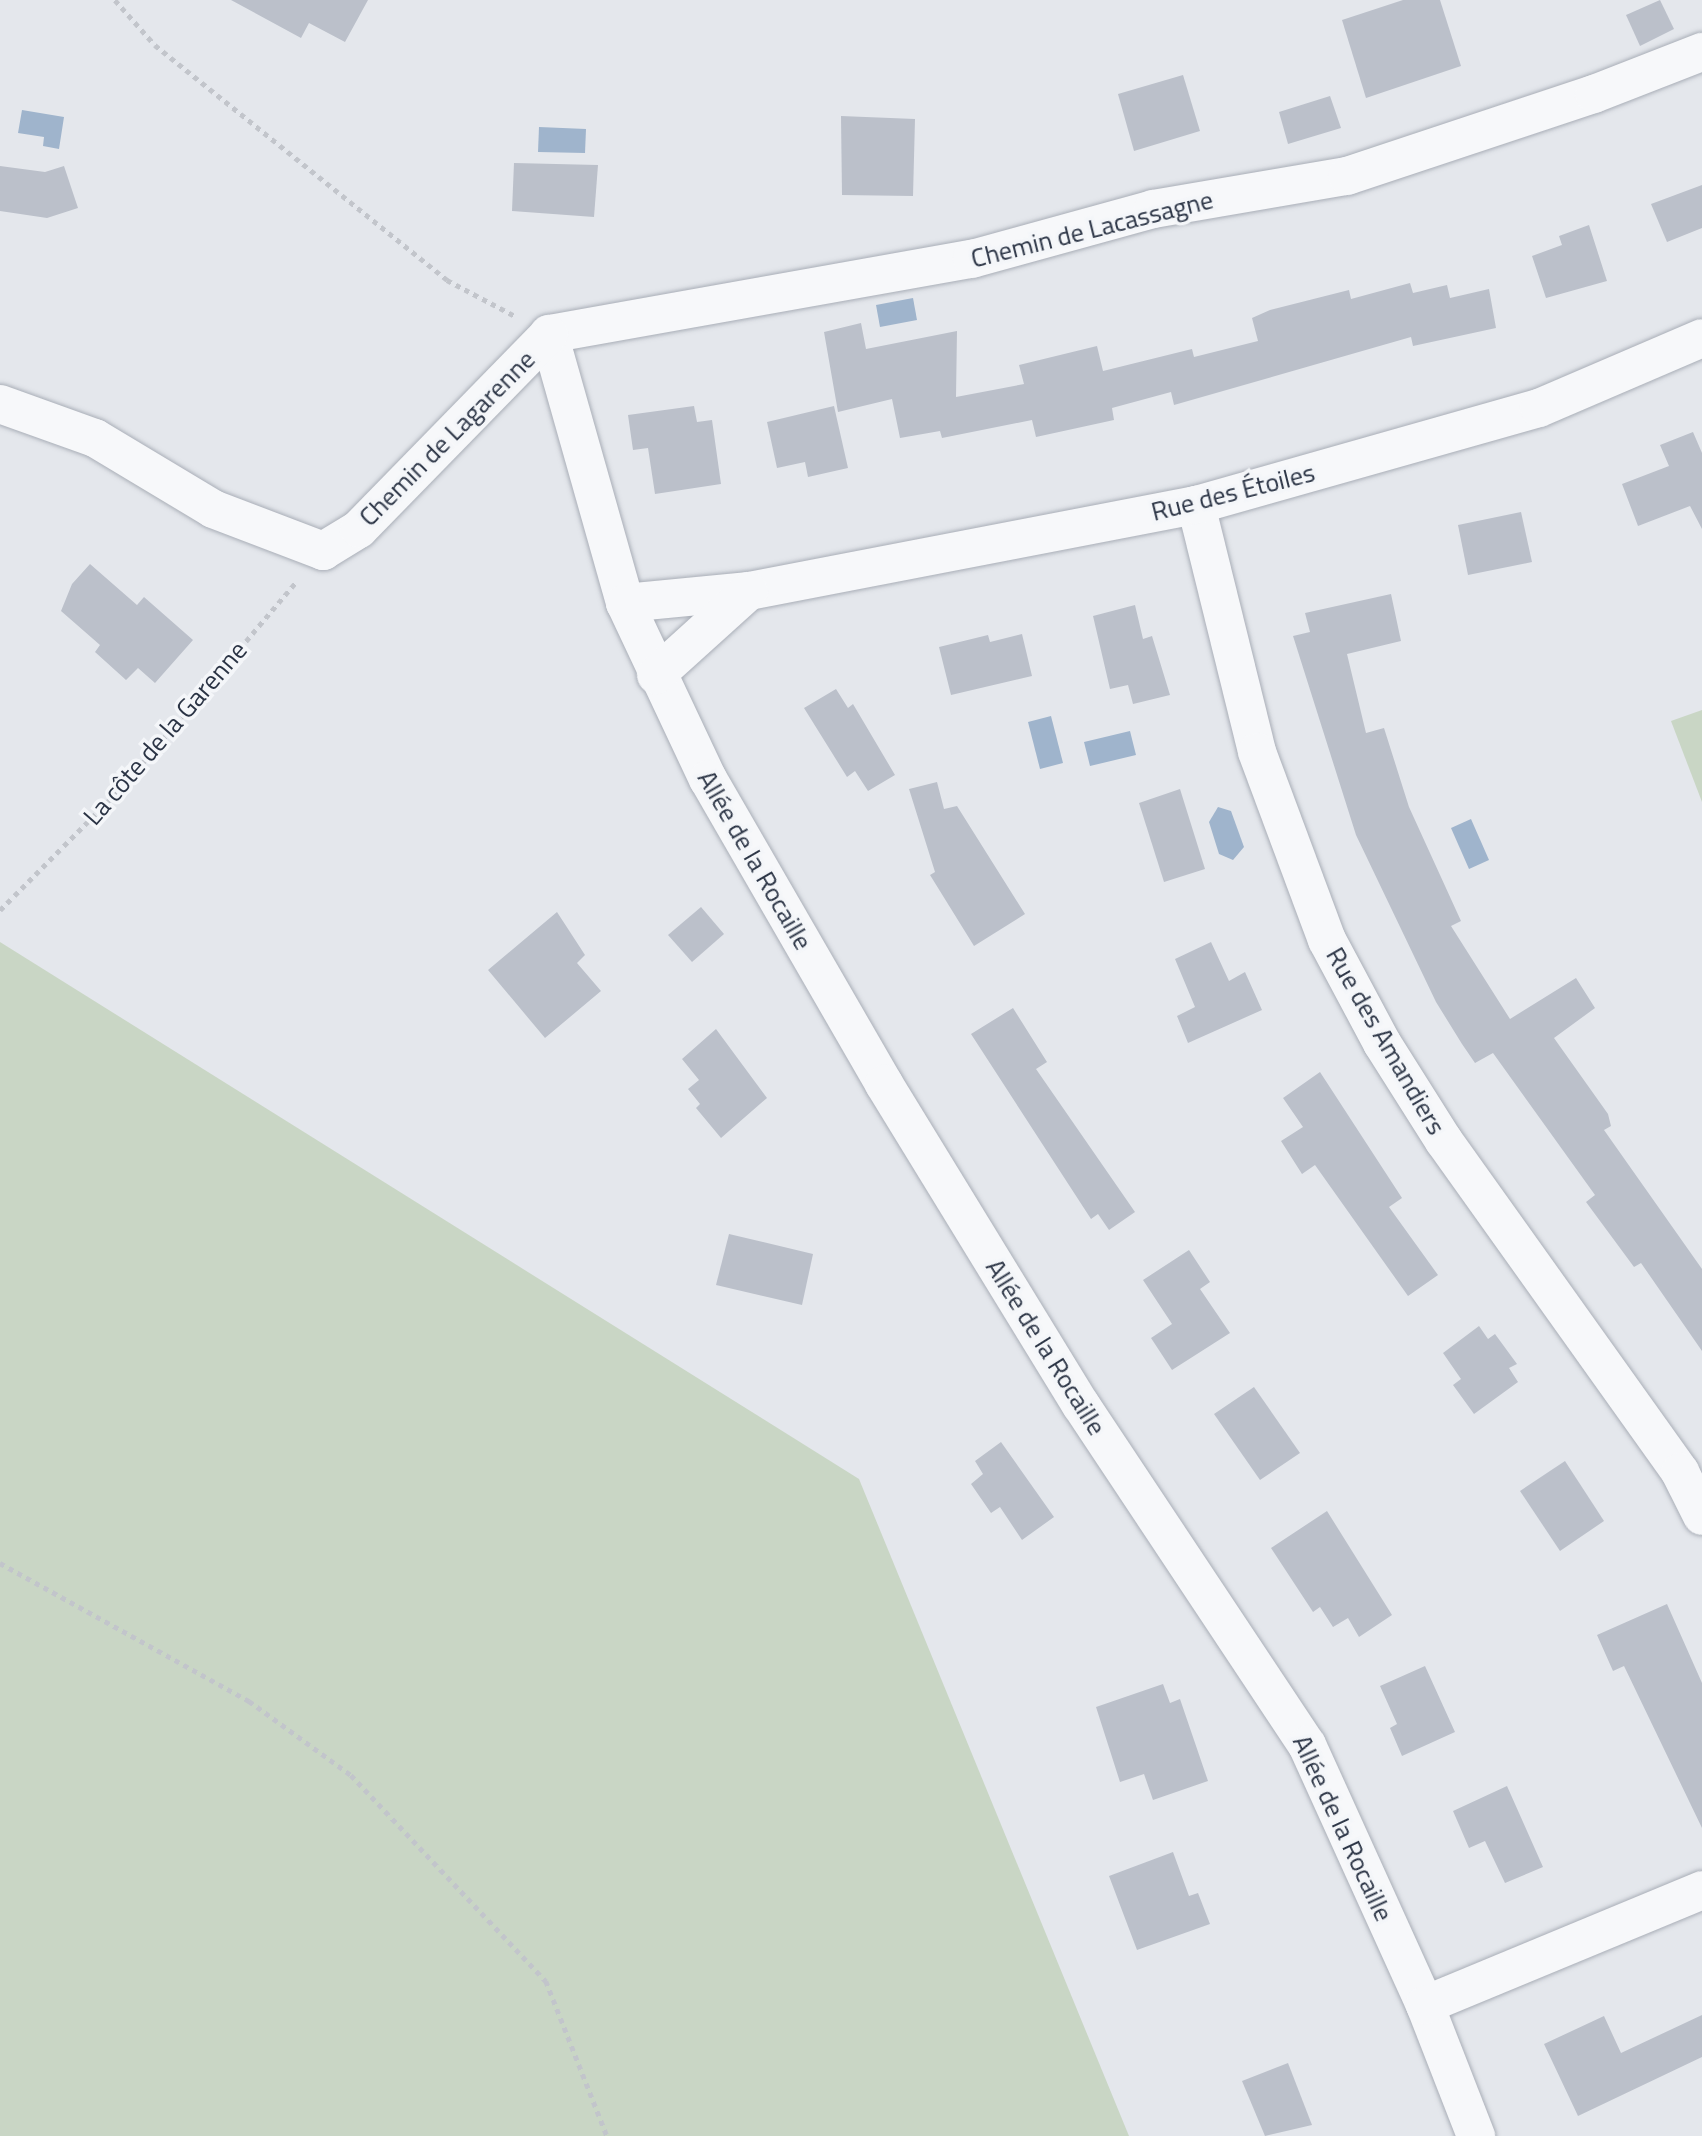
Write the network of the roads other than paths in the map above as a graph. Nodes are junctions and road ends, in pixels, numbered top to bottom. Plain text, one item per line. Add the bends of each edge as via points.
1 (1702, 52) edge
2 (550, 334) junction
3 (1702, 338) edge
4 (0, 404) edge
5 (1196, 505) junction
6 (750, 592) junction
7 (625, 603) junction
8 (656, 675) junction
9 (1691, 1465) edge
10 (1702, 1517) edge
11 (1702, 1890) edge
12 (1425, 2005) junction
13 (1476, 2136) edge

1 - 2 street, Chemin de Lacassagne via 1347,176 1153,209 972,259
2 - 4 street, Chemin de Lagarenne via 359,529 323,551 213,509 95,438
2 - 7 street, Allée de la Rocaille
3 - 5 street, Rue des Étoiles via 1539,408
5 - 6 street, Rue des Étoiles
5 - 9 street, Rue des Amandiers via 1257,752 1327,940 1382,1043 1444,1141
6 - 7 street, Rue des Étoiles
6 - 8 street
7 - 8 street, Allée de la Rocaille
8 - 12 street, Allée de la Rocaille via 708,779 891,1096 1081,1405 1307,1745
9 - 10 street, Rue des Amandiers
11 - 12 street
12 - 13 street, Allée de la Rocaille

